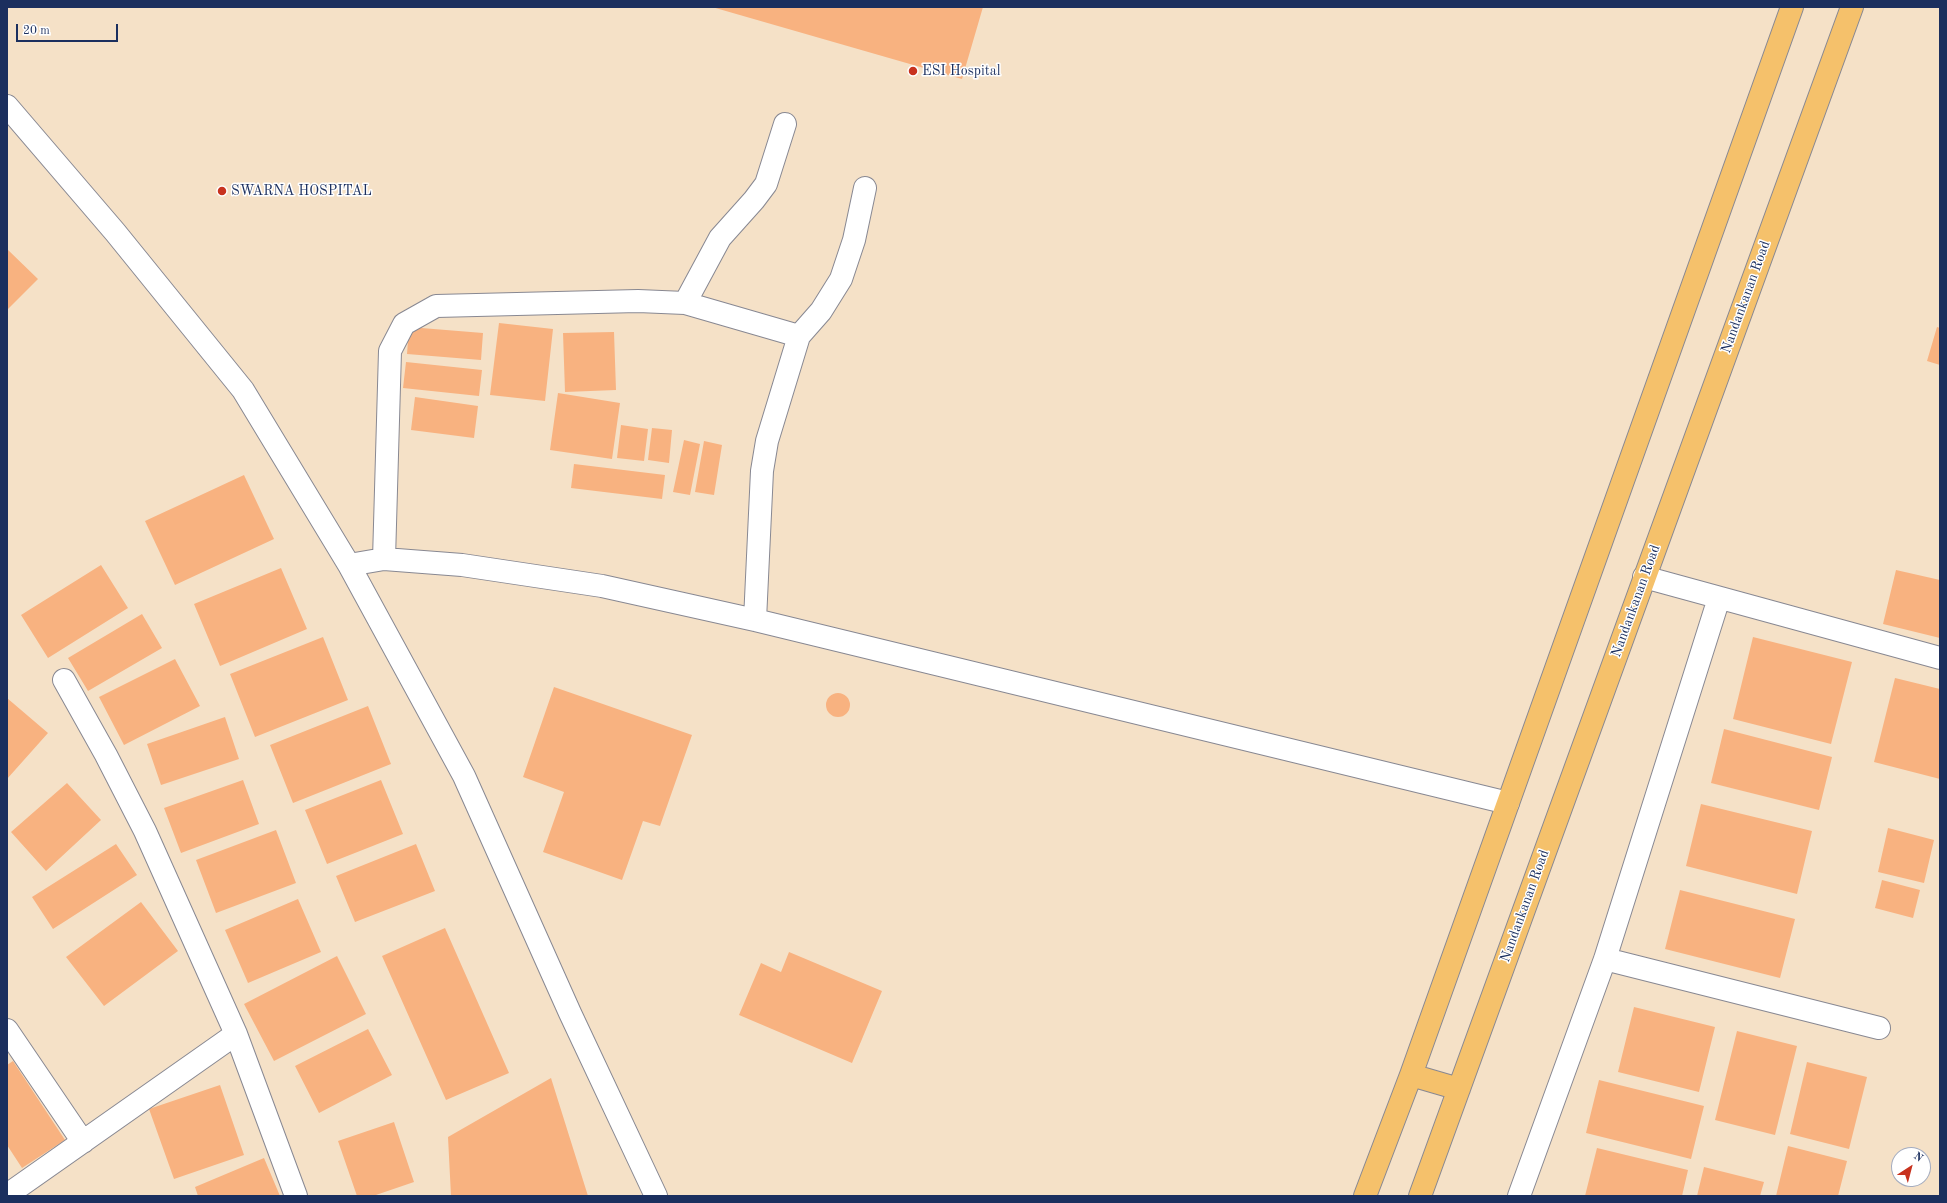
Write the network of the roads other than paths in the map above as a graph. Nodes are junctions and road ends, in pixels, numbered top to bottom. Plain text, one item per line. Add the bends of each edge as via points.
1 (1792, 7) edge
2 (1852, 7) edge
3 (7, 106) edge
4 (785, 124) dead end
5 (866, 188) dead end
6 (685, 303) junction
7 (798, 336) junction
8 (384, 560) junction
9 (349, 565) junction
10 (1644, 578) junction
11 (1719, 598) junction
12 (756, 620) junction
13 (1940, 658) edge
14 (64, 680) dead end
15 (1508, 803) junction
16 (1604, 959) junction
17 (1879, 1028) dead end
18 (7, 1030) edge
19 (236, 1034) junction
20 (1411, 1075) junction
21 (1459, 1089) junction
22 (83, 1142) junction
23 (7, 1195) edge
24 (296, 1196) edge
25 (656, 1196) edge
26 (1365, 1196) edge
27 (1420, 1196) edge
28 (1519, 1196) edge

1 - 15 main road
2 - 10 main road, Nandankanan Road
3 - 9 street via 115,232 243,390
4 - 6 street via 766,184 720,238
5 - 7 street via 854,240 841,279 821,311
6 - 7 street
6 - 8 street via 436,306 404,324 390,351
7 - 12 street via 763,464
8 - 9 street
8 - 12 street via 462,565 602,586
9 - 25 street via 464,776 570,1013
10 - 11 street
10 - 21 main road, Nandankanan Road
11 - 13 street
11 - 16 street
12 - 15 street
14 - 19 street via 145,831
15 - 20 main road
16 - 17 street
16 - 28 street
18 - 22 street
19 - 22 street
19 - 24 street
20 - 21 main road
20 - 26 main road
21 - 27 main road, Nandankanan Road
22 - 23 street

